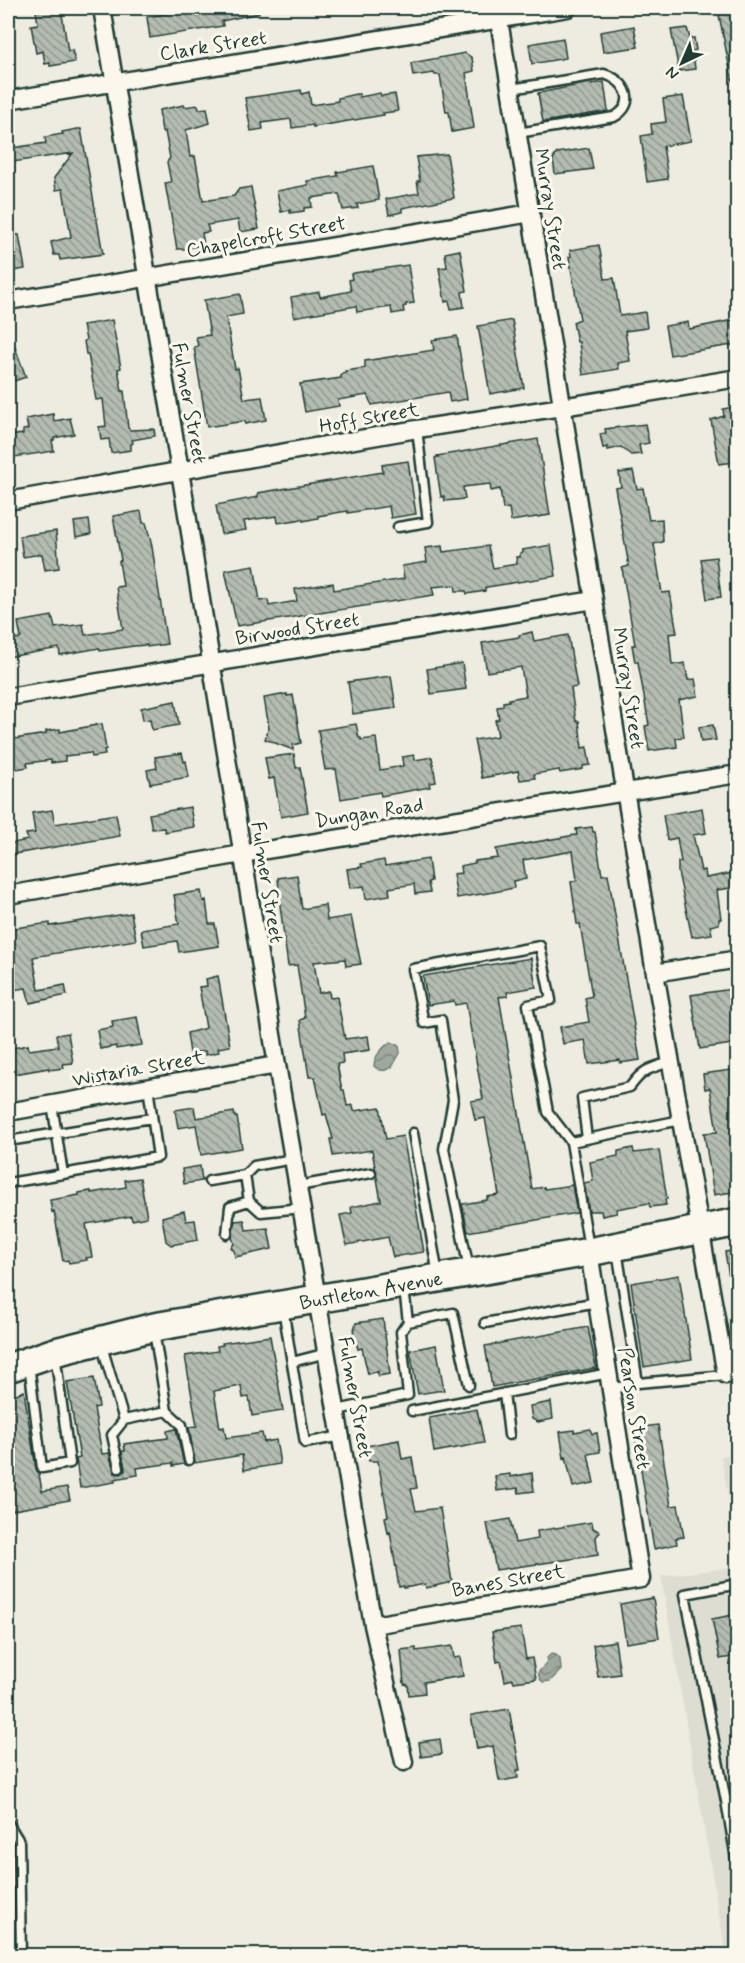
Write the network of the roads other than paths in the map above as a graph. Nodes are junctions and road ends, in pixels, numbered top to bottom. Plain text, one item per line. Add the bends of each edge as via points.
1 (102, 8) edge
2 (568, 8) edge
3 (498, 13) edge
4 (113, 83) junction
5 (511, 89) junction
6 (8, 100) edge
7 (518, 134) junction
8 (531, 213) junction
9 (147, 278) junction
10 (8, 301) edge
11 (738, 378) edge
12 (562, 407) junction
13 (417, 429) junction
14 (180, 471) junction
15 (8, 501) edge
16 (398, 527) dead end
17 (594, 600) junction
18 (210, 663) junction
19 (8, 697) edge
20 (738, 774) edge
21 (625, 792) junction
22 (242, 854) junction
23 (8, 895) edge
24 (738, 959) edge
25 (655, 973) junction
26 (671, 1062) junction
27 (277, 1065) junction
28 (148, 1088) junction
29 (52, 1104) junction
30 (8, 1112) edge
31 (152, 1118) junction
32 (681, 1120) junction
33 (413, 1133) dead end
34 (57, 1134) junction
35 (588, 1139) junction
36 (8, 1141) edge
37 (571, 1142) junction
38 (293, 1159) junction
39 (372, 1173) dead end
40 (63, 1174) junction
41 (245, 1175) junction
42 (209, 1181) dead end
43 (8, 1183) edge
44 (298, 1186) junction
45 (249, 1201) junction
46 (302, 1208) junction
47 (738, 1222) edge
48 (700, 1229) junction
49 (227, 1234) dead end
50 (616, 1247) junction
51 (589, 1252) junction
52 (470, 1273) junction
53 (438, 1278) junction
54 (403, 1284) junction
55 (318, 1299) junction
56 (597, 1302) junction
57 (282, 1305) junction
58 (408, 1322) junction
59 (484, 1323) dead end
60 (154, 1327) junction
61 (101, 1340) junction
62 (55, 1352) junction
63 (327, 1353) junction
64 (292, 1362) junction
65 (18, 1364) edge
66 (726, 1375) joint
67 (610, 1381) junction
68 (638, 1383) junction
69 (469, 1385) dead end
70 (504, 1393) junction
71 (337, 1410) junction
72 (167, 1411) junction
73 (412, 1411) dead end
74 (124, 1420) junction
75 (509, 1435) dead end
76 (341, 1436) junction
77 (189, 1460) dead end
78 (119, 1468) dead end
79 (640, 1571) joint
80 (738, 1584) edge
81 (373, 1625) junction
82 (405, 1762) dead end
83 (738, 1800) edge
84 (726, 1801) junction
85 (8, 1823) edge
86 (738, 1870) edge
87 (21, 1956) edge

1 - 4 street, Fulmer Street
2 - 3 street, Clark Street
3 - 4 street, Clark Street
3 - 5 street, Murray Street
4 - 6 street, Clark Street
4 - 9 street, Fulmer Street
5 - 7 street, Murray Street
5 - 7 lane via 604,74 616,77 627,95 627,103 614,117
7 - 8 street, Murray Street
8 - 9 street, Chapelcroft Street
8 - 12 street, Murray Street
9 - 10 street, Chapelcroft Street
9 - 14 street, Fulmer Street
11 - 12 street, Hoff Street
12 - 13 street, Hoff Street
12 - 17 street, Murray Street
13 - 14 street, Hoff Street
13 - 16 lane via 428,522
14 - 15 street, Hoff Street
14 - 18 street, Fulmer Street
17 - 18 street, Birwood Street
17 - 21 street, Murray Street
18 - 19 street, Birwood Street
18 - 22 street, Fulmer Street
20 - 21 street, Dungan Road
21 - 22 street, Dungan Road
21 - 25 street, Murray Street
22 - 23 street, Dungan Road
22 - 27 street, Fulmer Street
24 - 25 street
25 - 26 street, Murray Street
26 - 32 street, Murray Street
26 - 35 lane via 647,1069 630,1087 582,1098
27 - 28 street, Wistaria Street
27 - 38 street, Fulmer Street
28 - 29 street, Wistaria Street
28 - 31 lane
29 - 30 street, Wistaria Street
29 - 34 lane
31 - 34 lane
31 - 40 lane via 158,1156
32 - 35 lane
32 - 48 street, Murray Street
33 - 53 lane
34 - 36 lane
34 - 40 lane
35 - 37 lane
37 - 51 lane
37 - 52 lane via 548,1112 528,1005 551,1000 540,946 413,969 424,1023 441,1020 453,1100 444,1149
38 - 41 lane via 254,1166
38 - 44 street, Fulmer Street
39 - 44 lane
40 - 43 lane
41 - 42 lane
41 - 45 lane
44 - 46 street, Fulmer Street
45 - 46 lane via 261,1212
45 - 49 lane via 230,1207
46 - 55 street, Fulmer Street
47 - 48 main road, Bustleton Avenue
48 - 50 main road, Bustleton Avenue
48 - 66 street, Murray Street
50 - 51 main road, Bustleton Avenue
50 - 68 lane
51 - 52 main road, Bustleton Avenue
51 - 56 street, Pearson Street
52 - 53 main road, Bustleton Avenue
53 - 54 main road, Bustleton Avenue
54 - 55 main road, Bustleton Avenue
54 - 58 lane
55 - 57 main road, Bustleton Avenue
55 - 63 street, Fulmer Street
56 - 59 lane
56 - 67 street, Pearson Street
57 - 60 main road, Bustleton Avenue
57 - 64 lane
58 - 69 lane via 453,1313
58 - 71 lane via 400,1332 408,1395
60 - 61 main road, Bustleton Avenue
60 - 72 lane
61 - 62 main road, Bustleton Avenue
61 - 74 lane
62 - 65 main road, Bustleton Avenue
62 - 65 lane via 70,1463 42,1467
63 - 64 lane
63 - 71 street, Fulmer Street
64 - 76 lane via 305,1443
66 - 68 lane
67 - 68 lane
67 - 70 lane
67 - 79 street, Pearson Street
70 - 73 lane
70 - 75 lane
71 - 76 street, Fulmer Street
72 - 74 lane
72 - 77 lane via 182,1425
74 - 78 lane via 112,1436
76 - 81 street, Fulmer Street
79 - 81 street, Banes Street via 641,1579
80 - 84 lane via 686,1594
81 - 82 street, Fulmer Street
83 - 84 lane
84 - 86 lane
85 - 87 lane via 18,1841

